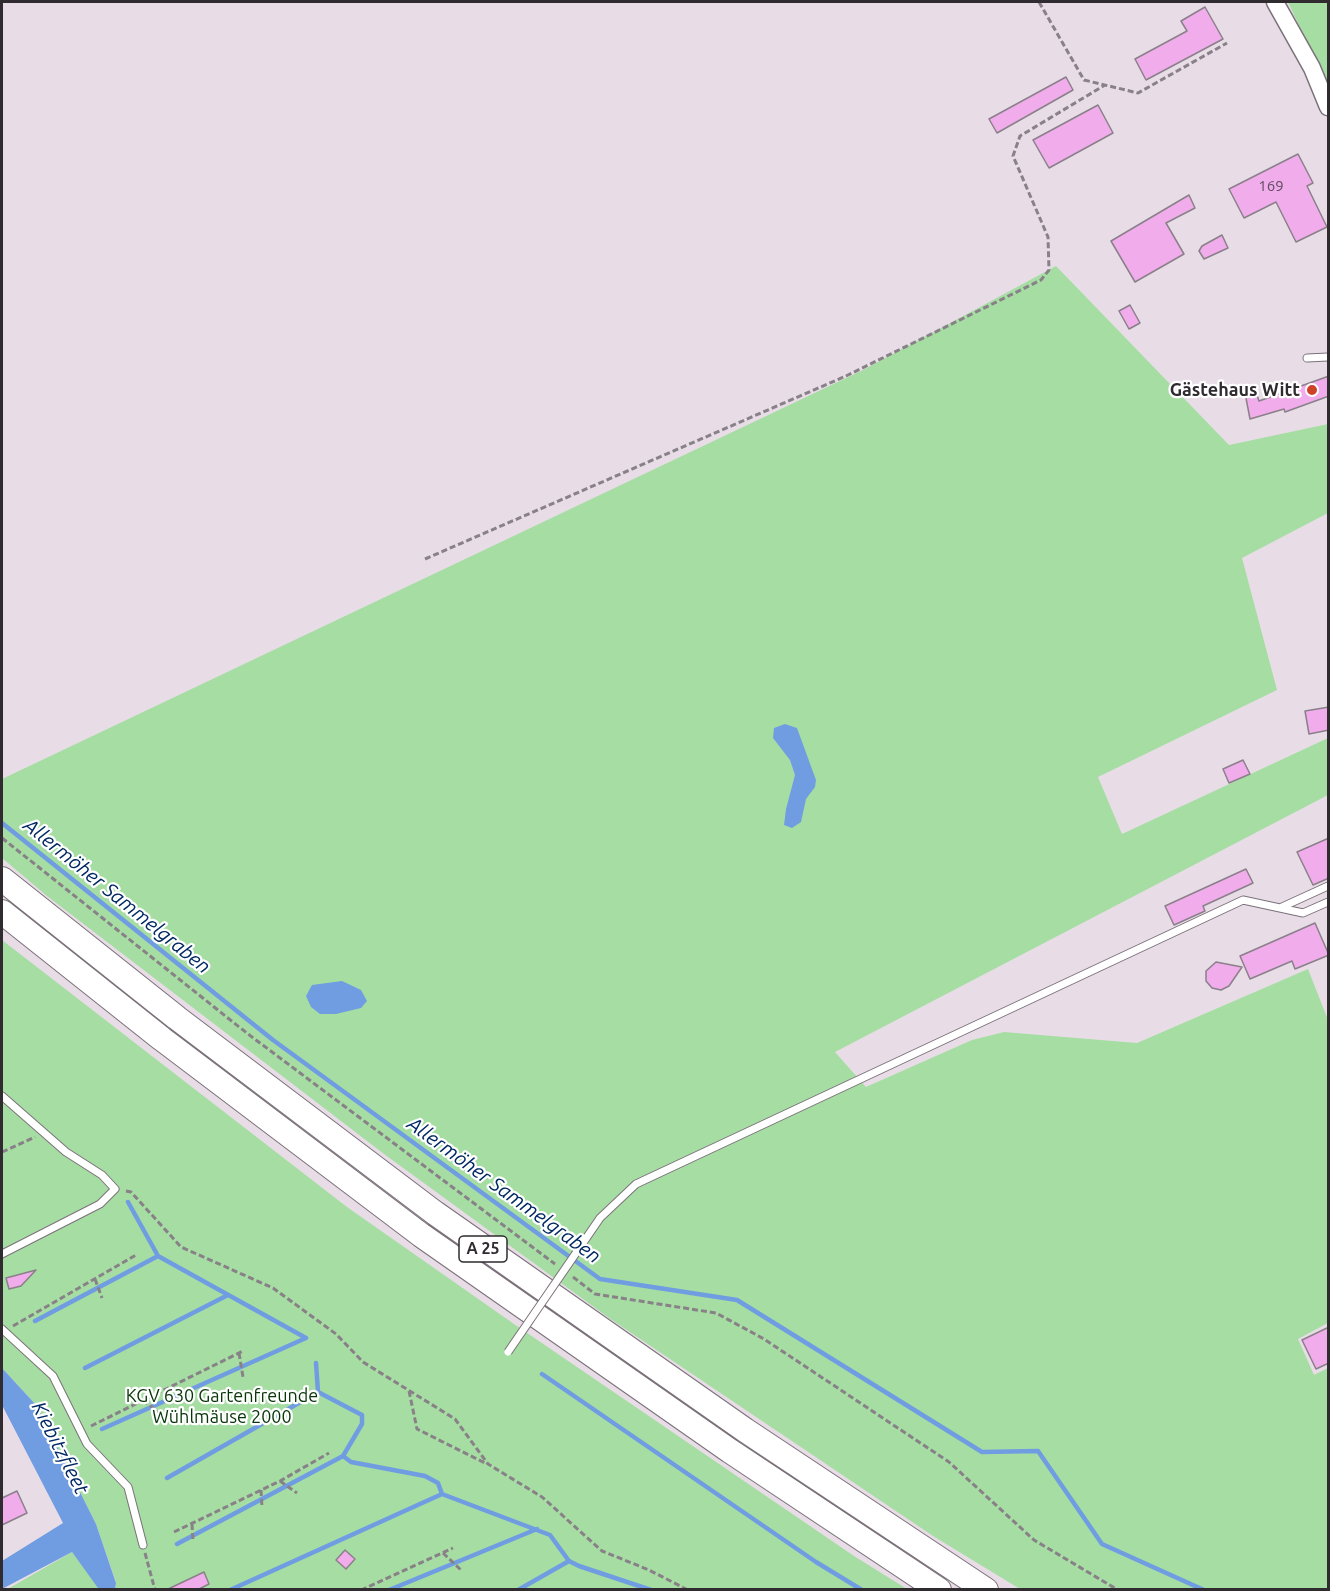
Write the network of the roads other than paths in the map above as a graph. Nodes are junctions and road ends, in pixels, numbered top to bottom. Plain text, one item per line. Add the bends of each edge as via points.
1 (1275, 2) edge
2 (1329, 107) edge
3 (1329, 357) edge
4 (1307, 358) dead end
5 (2, 879) edge
6 (1329, 886) edge
7 (1329, 902) edge
8 (1281, 908) junction
9 (2, 912) edge
10 (2, 1096) edge
11 (2, 1254) edge
12 (3, 1330) edge
13 (508, 1352) dead end
14 (143, 1545) road end
15 (939, 1590) edge
16 (986, 1590) edge

1 - 2 street
3 - 4 lane
5 - 16 highway, A 25 via 435,1214 744,1430
6 - 8 lane
7 - 8 lane via 1304,913
8 - 13 lane, bridge via 1243,900 636,1184 600,1218
9 - 15 highway, A 25 via 421,1235 730,1451
10 - 11 lane via 115,1189 100,1204
12 - 14 lane via 53,1376 87,1444 128,1487

